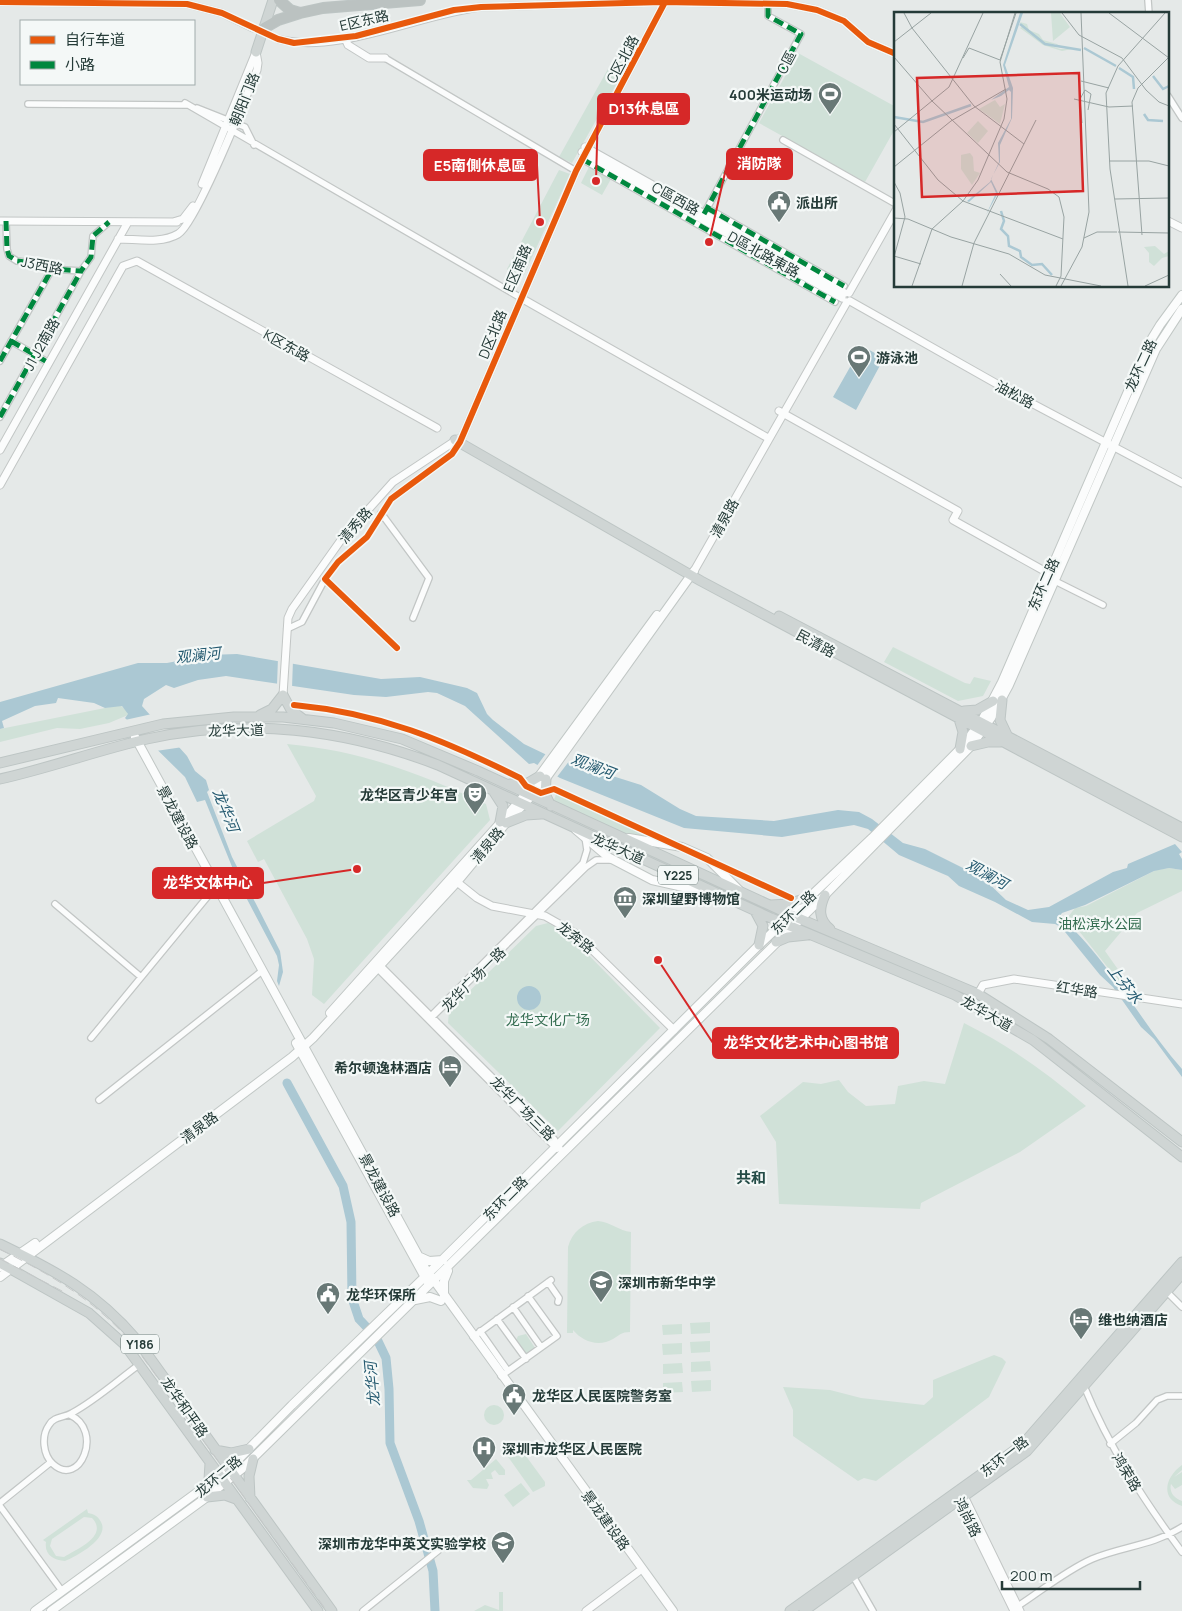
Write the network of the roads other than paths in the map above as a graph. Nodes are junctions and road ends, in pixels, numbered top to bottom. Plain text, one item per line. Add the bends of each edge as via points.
1 (273, 0) edge
2 (278, 0) edge
3 (420, 0) edge
4 (0, 2) edge
5 (664, 2) junction
6 (768, 4) junction
7 (300, 13) junction
8 (253, 28) tunnel mouth
9 (264, 28) junction
10 (345, 38) junction
11 (278, 39) tunnel mouth
12 (256, 52) joint
13 (894, 53) edge
14 (385, 58) joint
15 (1170, 99) edge
16 (185, 103) junction
17 (28, 104) dead end
18 (1182, 118) edge
19 (232, 121) junction
20 (228, 130) junction
21 (783, 140) dead end
22 (254, 145) junction
23 (584, 152) junction
24 (575, 170) junction
25 (894, 203) edge
26 (705, 211) junction
27 (894, 214) edge
28 (3, 221) edge
29 (190, 221) junction
30 (1170, 221) edge
31 (109, 222) junction
32 (128, 222) junction
33 (173, 222) junction
34 (1182, 228) edge
35 (118, 239) junction
36 (52, 269) junction
37 (81, 271) junction
38 (1182, 295) edge
39 (520, 297) junction
40 (847, 298) junction
41 (835, 302) dead end
42 (1182, 309) edge
43 (11, 341) junction
44 (34, 355) junction
45 (0, 361) edge
46 (49, 363) junction
47 (781, 412) junction
48 (0, 417) edge
49 (437, 428) dead end
50 (767, 437) junction
51 (459, 439) junction
52 (1107, 441) junction
53 (1115, 445) junction
54 (0, 450) edge
55 (1182, 478) edge
56 (1182, 483) edge
57 (0, 485) edge
58 (380, 513) junction
59 (691, 572) junction
60 (1048, 574) junction
61 (325, 579) junction
62 (1054, 581) junction
63 (1103, 605) dead end
64 (413, 618) dead end
65 (287, 629) junction
66 (398, 648) dead end
67 (284, 694) junction
68 (997, 701) junction
69 (960, 715) junction
70 (257, 716) junction
71 (303, 719) junction
72 (981, 727) junction
73 (132, 731) junction
74 (1006, 740) junction
75 (139, 741) junction
76 (971, 746) junction
77 (960, 749) junction
78 (0, 763) edge
79 (543, 777) junction
80 (0, 779) edge
81 (506, 784) junction
82 (492, 790) junction
83 (529, 795) junction
84 (521, 804) junction
85 (551, 806) junction
86 (544, 814) junction
87 (892, 821) junction
88 (503, 823) junction
89 (574, 828) junction
90 (1182, 828) edge
91 (584, 837) junction
92 (620, 837) junction
93 (1182, 837) edge
94 (873, 840) junction
95 (613, 860) junction
96 (457, 882) junction
97 (213, 890) junction
98 (742, 893) junction
99 (825, 895) junction
100 (722, 896) junction
101 (808, 898) junction
102 (55, 904) dead end
103 (767, 904) junction
104 (755, 910) junction
105 (537, 914) junction
106 (790, 915) junction
107 (800, 919) junction
108 (787, 925) junction
109 (834, 933) junction
110 (814, 936) junction
111 (776, 942) junction
112 (759, 945) junction
113 (378, 966) junction
114 (260, 973) junction
115 (141, 977) junction
116 (978, 994) junction
117 (1182, 1004) edge
118 (430, 1018) junction
119 (674, 1030) junction
120 (91, 1038) dead end
121 (300, 1046) junction
122 (99, 1100) dead end
123 (1182, 1142) edge
124 (557, 1146) junction
125 (563, 1153) junction
126 (1182, 1157) edge
127 (0, 1244) edge
128 (22, 1255) junction
129 (418, 1256) junction
130 (443, 1260) junction
131 (1182, 1262) edge
132 (3, 1266) edge
133 (450, 1266) junction
134 (1182, 1274) edge
135 (426, 1275) junction
136 (0, 1277) edge
137 (432, 1284) junction
138 (1163, 1289) junction
139 (528, 1296) junction
140 (443, 1299) junction
141 (413, 1301) junction
142 (558, 1302) dead end
143 (513, 1307) junction
144 (1182, 1307) edge
145 (381, 1318) joint
146 (497, 1318) junction
147 (388, 1325) joint
148 (480, 1331) junction
149 (473, 1336) junction
150 (541, 1347) junction
151 (526, 1358) junction
152 (140, 1364) junction
153 (505, 1374) junction
154 (1084, 1386) junction
155 (1182, 1396) edge
156 (70, 1414) junction
157 (1110, 1444) junction
158 (249, 1449) junction
159 (215, 1450) junction
160 (253, 1459) junction
161 (51, 1462) junction
162 (210, 1463) junction
163 (232, 1473) junction
164 (223, 1480) junction
165 (206, 1493) junction
166 (960, 1496) junction
167 (250, 1498) junction
168 (237, 1499) junction
169 (0, 1503) edge
170 (0, 1506) edge
171 (1182, 1527) edge
172 (1169, 1534) junction
173 (442, 1548) dead end
174 (1182, 1552) edge
175 (638, 1572) junction
176 (853, 1576) junction
177 (62, 1591) junction
178 (1015, 1610) edge
179 (35, 1611) edge
180 (50, 1611) edge
181 (318, 1611) edge
182 (332, 1611) edge
183 (363, 1611) edge
184 (586, 1611) edge
185 (667, 1611) edge
186 (673, 1611) edge
187 (790, 1611) edge
188 (804, 1611) edge
189 (873, 1611) edge

1 - 9 main road
2 - 7 highway via 290,10
3 - 7 highway
4 - 8 street via 188,4 222,13
5 - 6 street, E区东路
5 - 10 street, E区东路 via 454,10
5 - 23 street, C区北路
6 - 13 street, E区东路 via 817,10 844,21 868,42
6 - 26 street, C區 via 768,16 801,34
7 - 9 highway
9 - 12 main road
10 - 11 street, E区东路 via 294,43
10 - 14 street via 348,46 369,58
12 - 19 street, 朝阳门路
14 - 24 street
15 - 18 street
16 - 17 street
16 - 19 street
16 - 20 street
19 - 20 street, 朝阳门路
19 - 22 street via 247,129
20 - 22 street
20 - 29 street, 朝阳门路
20 - 33 street, 朝阳门路 via 192,208 183,219
21 - 25 street
22 - 39 street
23 - 24 street, E区南路
23 - 26 street, C區西路
23 - 40 street, D區北路東路
23 - 41 street via 615,180
24 - 39 street, E区南路
26 - 26 street via 773,246 844,286 750,232
26 - 40 street, C區西路
27 - 40 street, 清泉路
28 - 31 street
28 - 36 street, J3西路 via 9,256
29 - 33 street
29 - 35 street, 朝阳门路 via 181,232 167,239
30 - 34 street
31 - 32 street
31 - 37 street, J3西路 via 93,236 92,257
32 - 33 street
32 - 35 street
35 - 46 street
36 - 37 street, J3西路
36 - 43 street
37 - 44 street, J1 J2南路
38 - 52 main road, 龙环二路 via 1149,343
39 - 50 street
39 - 51 street, D区北路
40 - 47 street, 清泉路
40 - 52 street, 油松路
42 - 53 main road, 龙环二路 via 1156,349
43 - 44 street
43 - 45 street
44 - 46 street
44 - 48 street, J1 J2南路
46 - 54 street
47 - 50 street, 清泉路
47 - 60 street via 958,511 953,520
49 - 57 street, K区东路 via 138,261 123,266
50 - 59 street, 清泉路
51 - 58 street via 452,454 397,494
51 - 59 main road, 民清路
51 - 65 street, 清秀路 via 393,482 341,540 292,609
52 - 53 street, 油松路
52 - 60 main road, 东环二路
53 - 55 street, 油松路
53 - 56 street, 油松路
53 - 62 main road, 东环二路
58 - 61 street via 367,538 338,562
58 - 64 street via 430,578
59 - 69 main road, 民清路
59 - 79 main road, 清泉路
60 - 68 main road, 东环二路
61 - 65 street via 302,622
61 - 66 street
62 - 63 street
62 - 68 main road, 东环二路
65 - 67 street, 清秀路
67 - 70 main road via 272,709
67 - 71 main road via 291,710
68 - 69 main road
68 - 72 main road, 东环二路
68 - 74 main road
69 - 72 main road, 民清路
69 - 77 main road via 963,732
70 - 71 main road, 龙华大道
70 - 73 main road, 龙华大道 via 178,722
71 - 81 main road, 龙华大道 via 402,739
72 - 74 main road, 民清路
72 - 76 main road, 东环二路
72 - 77 main road, 东环二路
73 - 75 main road, 景龙建设路
73 - 78 main road, 龙华大道
74 - 76 main road
74 - 90 main road, 民清路
74 - 93 main road, 民清路
75 - 80 main road, 龙华大道
75 - 82 main road, 龙华大道 via 182,733 264,729 341,735 404,752
75 - 97 main road, 景龙建设路
75 - 114 main road, 景龙建设路
76 - 87 main road, 东环二路
77 - 87 main road, 东环二路
79 - 81 main road via 525,784
79 - 83 main road, 清泉路
79 - 85 main road via 545,794
81 - 83 main road, 龙华大道
82 - 84 main road, 龙华大道
82 - 88 main road via 503,806
83 - 84 main road, 清泉路
83 - 85 main road, 龙华大道 / Y225
84 - 86 main road, 龙华大道 / Y225
84 - 88 main road, 清泉路
85 - 92 main road, 龙华大道 / Y225
86 - 88 main road via 526,815
86 - 89 main road, 龙华大道 / Y225
87 - 94 main road, 东环二路
88 - 96 main road, 清泉路
88 - 121 main road, 清泉路
89 - 91 main road
89 - 100 main road, 龙华大道 / Y225
91 - 95 main road
91 - 105 street, 龙华广场一路 via 587,850 583,863
92 - 98 main road, 龙华大道 / Y225
92 - 98 main road via 682,847 707,858
94 - 99 main road, 东环二路
94 - 101 main road, 东环二路
95 - 100 main road via 660,883
95 - 105 street, 龙华广场一路 via 602,859 592,863
96 - 105 street, 龙奔路 via 492,906
96 - 113 main road, 清泉路
97 - 114 main road, 景龙建设路
97 - 115 street
98 - 103 main road, 龙华大道 / Y225
99 - 107 main road, 东环二路
99 - 109 main road via 820,915
100 - 104 main road, 龙华大道 / Y225
101 - 103 main road via 784,905
101 - 106 main road, 东环二路
102 - 115 street
103 - 106 main road, 龙华大道 / Y225
104 - 108 main road, 龙华大道 / Y225
104 - 112 main road via 763,926
105 - 118 street, 龙华广场一路
105 - 119 street, 龙奔路 via 579,936
106 - 107 main road, 龙华大道 / Y225
106 - 108 main road, 东环二路
107 - 108 main road, 东环二路
107 - 109 main road, 龙华大道
108 - 110 main road, 龙华大道
108 - 111 main road, 东环二路
108 - 112 main road, 东环二路
109 - 116 main road, 龙华大道
110 - 111 main road via 794,936
110 - 126 main road, 龙华大道 via 935,985 1033,1040
111 - 125 main road, 东环二路
112 - 119 main road, 东环二路
113 - 118 street, 龙华广场三路
113 - 121 main road, 清泉路
114 - 121 main road, 景龙建设路
114 - 122 street
115 - 120 street
116 - 117 street, 红华路 via 983,985 1014,979
116 - 123 main road, 龙华大道 via 1049,1039
118 - 124 street, 龙华广场三路
119 - 124 main road, 东环二路
121 - 128 main road, 清泉路
121 - 129 main road, 景龙建设路
121 - 135 main road, 景龙建设路
124 - 125 street, 龙华广场三路
124 - 130 main road, 东环二路
125 - 133 main road, 东环二路
127 - 128 main road, 龙华和平路 / Y186
128 - 132 main road, 清泉路
128 - 159 main road, 龙华和平路 / Y186 via 84,1290 115,1314
129 - 130 main road via 429,1261
129 - 135 main road, 景龙建设路
130 - 135 main road, 东环二路
131 - 138 main road, 东环一路
132 - 136 main road, 清泉路
132 - 152 main road, 龙华和平路 / Y186 via 89,1312 125,1345
133 - 137 main road, 东环二路
133 - 140 main road via 444,1281
134 - 138 main road, 东环一路
135 - 137 main road, 景龙建设路
135 - 145 main road, 东环二路
137 - 140 main road, 景龙建设路
137 - 141 main road, 东环二路
138 - 144 street
138 - 154 main road, 东环一路
138 - 166 main road, 东环一路 via 1022,1445
139 - 142 street via 549,1281
139 - 143 street
139 - 150 street via 557,1336
140 - 141 main road via 430,1297
140 - 149 main road, 景龙建设路
140 - 175 main road, 景龙建设路
141 - 147 main road, 东环二路
143 - 146 street
143 - 150 street
145 - 158 main road, 龙环二路
146 - 148 street
146 - 151 street
147 - 160 main road, 龙环二路
148 - 149 street
148 - 153 street
149 - 153 main road, 景龙建设路
150 - 151 street
151 - 153 street
152 - 156 street
152 - 162 main road, 龙华和平路 / Y186
153 - 186 main road, 景龙建设路
154 - 157 street, 鸿荣路
154 - 166 main road, 东环一路 via 1027,1451
155 - 157 street via 1157,1400
156 - 161 street via 56,1418 46,1431 44,1446
156 - 161 street via 84,1425 87,1448 83,1458 72,1469 58,1468
157 - 172 street, 鸿荣路 via 1137,1490
158 - 159 main road via 231,1453
158 - 163 main road, 龙环二路
159 - 163 main road, 龙华和平路 / Y186
160 - 163 main road, 龙环二路
160 - 167 main road via 248,1476
161 - 169 street
162 - 164 main road, 龙华和平路 / Y186
162 - 165 main road
163 - 164 main road, 龙环二路
163 - 167 main road, 龙华和平路 / Y186
164 - 165 main road, 龙环二路
164 - 168 main road, 龙华和平路 / Y186
165 - 168 main road
165 - 177 main road, 龙环二路
165 - 180 main road, 龙环二路
166 - 176 main road, 东环一路
166 - 178 street, 鸿尚路
166 - 187 main road, 东环一路
167 - 182 main road, 龙华和平路 / Y186
168 - 181 main road, 龙华和平路 / Y186
170 - 177 street
171 - 172 street
172 - 174 street, 鸿荣路
172 - 178 street via 1085,1563
173 - 183 street
175 - 184 street
175 - 185 main road, 景龙建设路
176 - 188 main road, 东环一路
176 - 189 street
177 - 179 main road, 龙环二路

